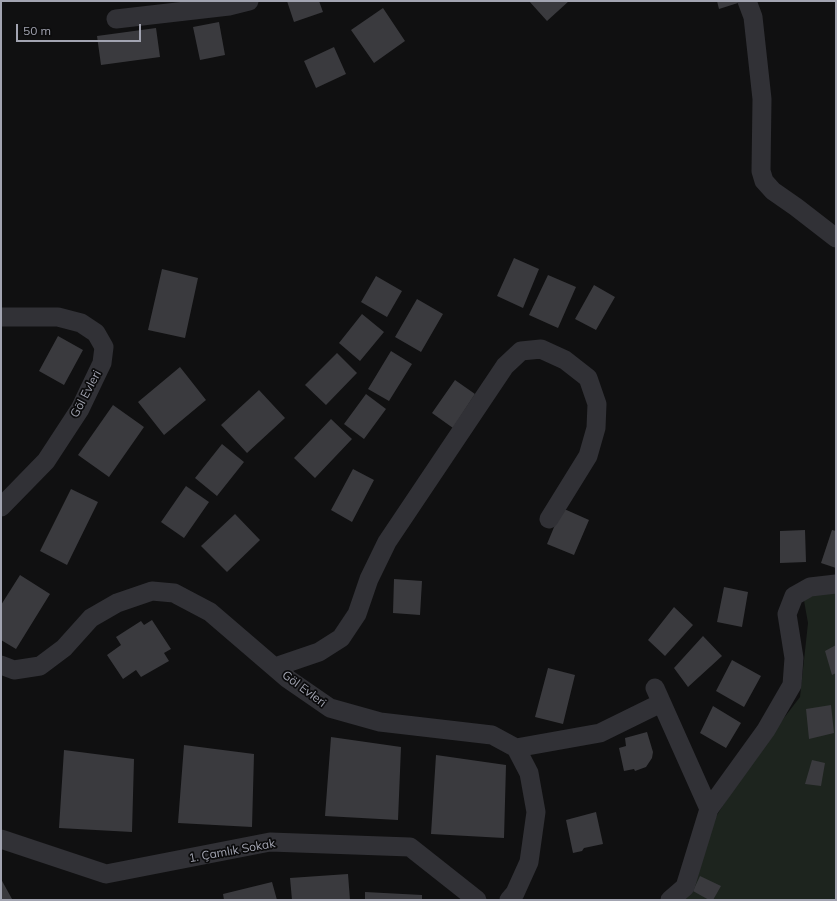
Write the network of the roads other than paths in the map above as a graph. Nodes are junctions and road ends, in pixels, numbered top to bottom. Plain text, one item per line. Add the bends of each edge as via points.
1 (249, 1) edge
2 (747, 1) edge
3 (116, 19) dead end
4 (836, 238) edge
5 (1, 317) edge
6 (1, 507) edge
7 (549, 519) dead end
8 (836, 584) edge
9 (1, 665) edge
10 (275, 667) junction
11 (516, 748) junction
12 (709, 809) junction
13 (1, 839) edge
14 (477, 900) edge
15 (509, 900) edge
16 (670, 900) edge

1 - 3 street via 229,6
2 - 4 street via 753,17 762,99 761,171 764,181 773,191
5 - 6 street, Göl Evleri via 58,318 81,323 96,333 104,346 102,364 80,409 46,461
7 - 10 street via 588,456 596,428 597,404 588,378 565,360 541,349 521,351 505,366 387,542 369,579 357,614 341,638 319,652
8 - 12 street via 810,587 794,596 787,614 794,658 792,684 766,730
9 - 10 street, Göl Evleri via 14,670 40,666 64,648 91,618 117,603 152,591 174,593 210,612
10 - 11 street, Göl Evleri via 330,708 380,722 492,735
11 - 12 street via 600,733 658,695
11 - 15 street via 530,773 536,812 529,862 515,893
12 - 16 street via 685,887
13 - 14 street, 1. Çamlık Sokak via 106,874 270,842 410,847

